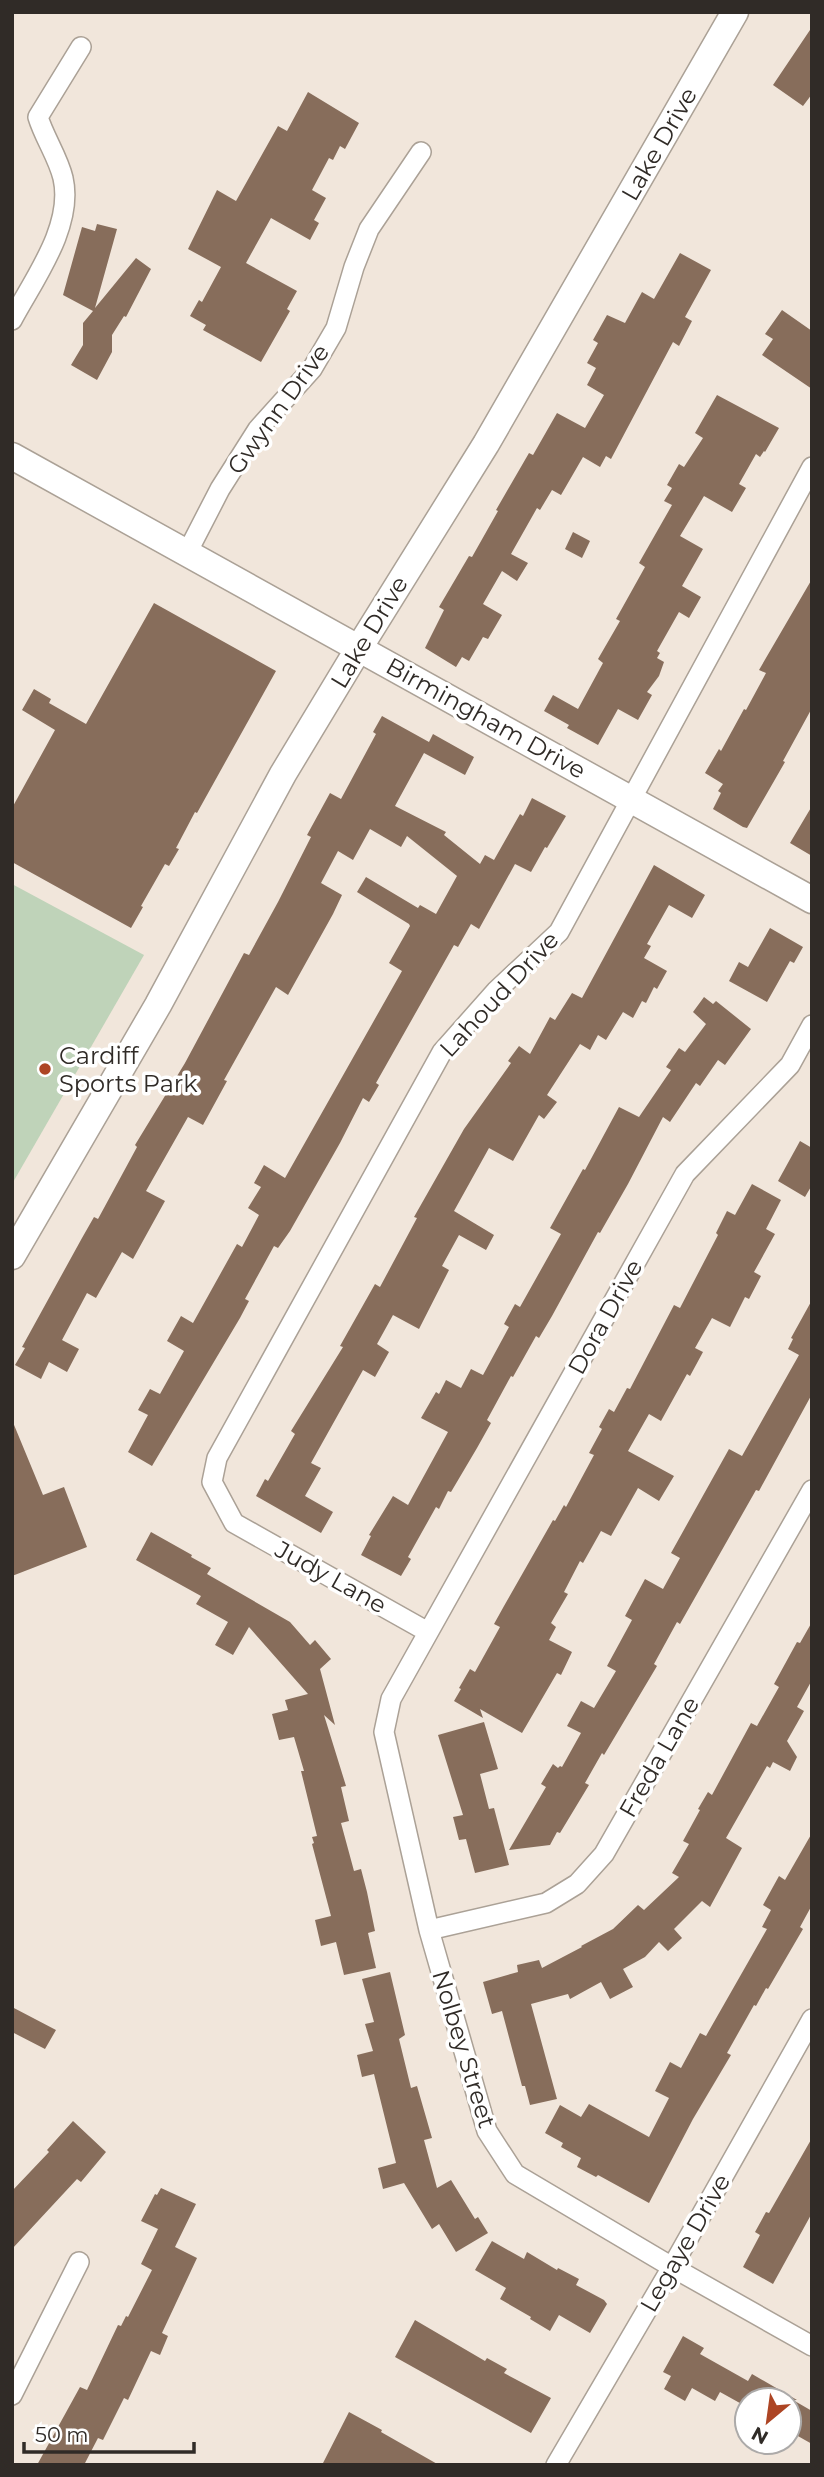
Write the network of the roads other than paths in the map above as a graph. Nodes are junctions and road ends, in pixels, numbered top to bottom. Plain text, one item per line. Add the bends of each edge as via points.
1 (735, 12) edge
2 (82, 47) dead end
3 (421, 152) dead end
4 (12, 320) edge
5 (12, 456) edge
6 (812, 467) edge
7 (187, 552) junction
8 (359, 648) junction
9 (632, 800) junction
10 (812, 900) edge
11 (812, 1025) edge
12 (12, 1256) edge
13 (812, 1489) edge
14 (234, 1522) joint
15 (428, 1632) junction
16 (429, 1930) junction
17 (812, 2019) edge
18 (79, 2262) dead end
19 (672, 2267) junction
20 (812, 2346) edge
21 (12, 2395) edge
22 (556, 2465) edge

1 - 8 main road, Lake Drive via 486,444
2 - 4 street via 38,117 63,178 64,206 61,228
3 - 7 street, Gwynn Drive via 369,229 336,328 312,369 258,429
5 - 7 main road, Birmingham Drive
6 - 9 street, Lahoud Drive
7 - 8 main road, Birmingham Drive
8 - 9 main road, Birmingham Drive
8 - 12 main road, Lake Drive via 283,774 158,1005
9 - 10 main road, Birmingham Drive
9 - 14 street, Lahoud Drive via 559,932 496,990 442,1052 217,1458 212,1482
11 - 15 street, Dora Drive via 790,1065 685,1174
13 - 16 street, Freda Lane via 604,1854 577,1884 547,1903
14 - 15 street, Judy Lane
15 - 16 street, Nolbey Street via 391,1699 384,1732
16 - 19 street, Nolbey Street via 486,2131 516,2174
17 - 19 street, Legaye Drive
18 - 21 street
19 - 20 street, Nolbey Street
19 - 22 street, Legaye Drive

